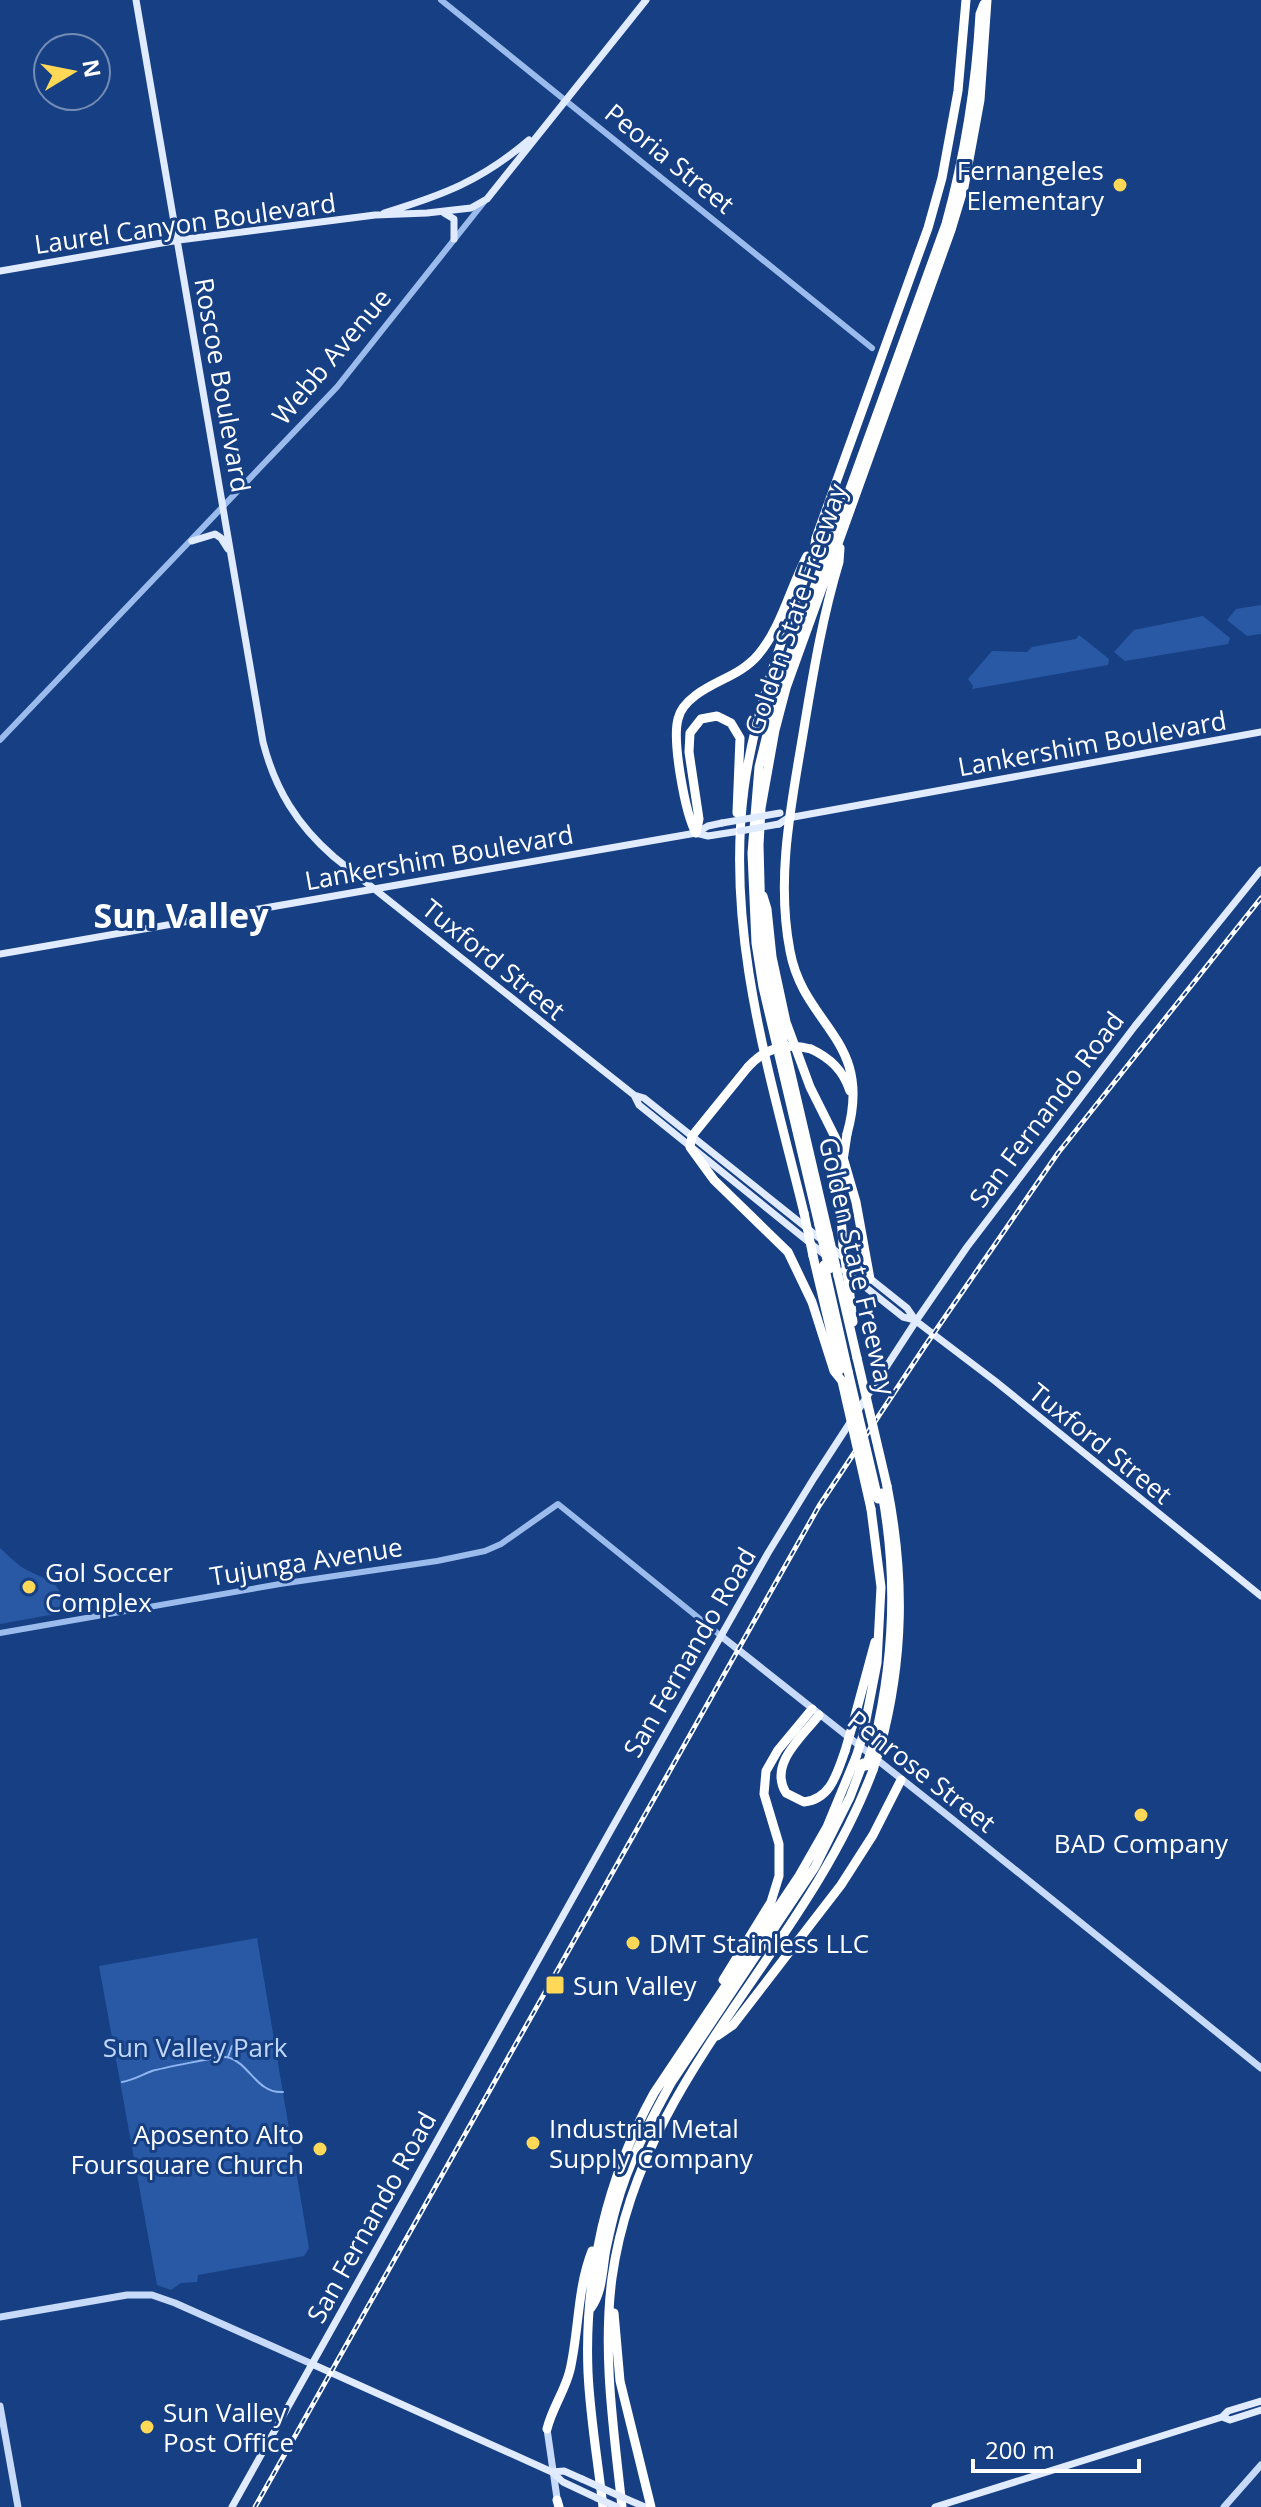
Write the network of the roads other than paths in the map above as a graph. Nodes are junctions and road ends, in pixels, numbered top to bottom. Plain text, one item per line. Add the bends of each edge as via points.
1 (136, 0) edge
2 (441, 0) edge
3 (646, 0) edge
4 (966, 0) edge
5 (986, 0) edge
6 (965, 17) junction
7 (566, 99) junction
8 (543, 128) junction
9 (487, 199) junction
10 (442, 212) junction
11 (375, 215) junction
12 (454, 239) junction
13 (179, 240) junction
14 (0, 271) edge
15 (872, 348) dead end
16 (224, 507) junction
17 (842, 535) junction
18 (816, 538) junction
19 (192, 541) junction
20 (232, 556) junction
21 (1261, 732) edge
22 (0, 740) edge
23 (273, 777) joint
24 (782, 818) junction
25 (741, 825) junction
26 (696, 833) junction
27 (1261, 870) edge
28 (759, 882) junction
29 (375, 889) junction
30 (0, 954) edge
31 (847, 1134) junction
32 (691, 1141) junction
33 (723, 1173) junction
34 (745, 1179) junction
35 (816, 1223) junction
36 (830, 1270) junction
37 (870, 1279) junction
38 (916, 1321) junction
39 (854, 1346) junction
40 (852, 1365) junction
41 (842, 1381) junction
42 (882, 1493) junction
43 (558, 1504) joint
44 (1261, 1596) edge
45 (880, 1626) junction
46 (0, 1633) edge
47 (721, 1636) junction
48 (816, 1712) junction
49 (872, 1742) junction
50 (864, 1764) junction
51 (901, 1780) junction
52 (707, 2012) junction
53 (711, 2041) junction
54 (1261, 2068) edge
55 (601, 2229) junction
56 (613, 2274) junction
57 (589, 2311) junction
58 (0, 2317) edge
59 (312, 2364) junction
60 (1261, 2401) edge
61 (0, 2406) edge
62 (1261, 2410) edge
63 (1222, 2417) junction
64 (547, 2429) joint
65 (1261, 2465) edge
66 (552, 2472) junction
67 (558, 2505) edge
68 (644, 2506) edge
69 (18, 2507) edge
70 (232, 2507) edge
71 (603, 2507) edge
72 (619, 2507) edge
73 (935, 2507) edge
74 (1224, 2507) edge

1 - 13 main road, Roscoe Boulevard
2 - 7 street, Peoria Street
3 - 7 main road, Laurel Canyon Boulevard
4 - 6 highway, Golden State Freeway
5 - 17 highway, Golden State Freeway via 980,100 964,187
5 - 35 highway via 961,169 946,224 780,682 759,767 752,853 756,943
6 - 18 highway, Golden State Freeway via 953,131 932,216
6 - 35 highway via 975,34 970,85 944,218 776,683 753,776 748,845 751,937
7 - 8 main road, Laurel Canyon Boulevard
7 - 15 street, Peoria Street
8 - 9 main road, Laurel Canyon Boulevard
8 - 11 main road, Laurel Canyon Boulevard via 466,184
9 - 10 main road, Laurel Canyon Boulevard via 471,208
9 - 12 street, Webb Avenue
10 - 11 main road, Laurel Canyon Boulevard
10 - 12 main road via 454,219
11 - 13 main road, Laurel Canyon Boulevard
12 - 16 street, Webb Avenue via 337,387
13 - 14 main road, Laurel Canyon Boulevard
13 - 16 main road, Roscoe Boulevard
16 - 19 street, Webb Avenue
16 - 20 main road, Roscoe Boulevard
17 - 24 highway
17 - 28 highway, Golden State Freeway via 775,730 761,808
18 - 25 highway, Golden State Freeway via 756,722
18 - 26 highway via 761,651 736,673 695,695 680,712 675,734 689,821
19 - 20 main road via 218,535
19 - 22 street, Webb Avenue
20 - 23 main road, Roscoe Boulevard
21 - 24 main road, Lankershim Boulevard
23 - 29 main road, Tuxford Street via 309,834
24 - 26 main road, Lankershim Boulevard, bridge via 722,823
24 - 26 main road, Lankershim Boulevard, bridge via 721,834
24 - 31 highway via 790,952 805,991 848,1059 855,1102
25 - 26 highway via 736,810 740,738 725,718 709,716 694,725 688,742 699,819
25 - 41 highway, Golden State Freeway, bridge via 741,918 750,985
26 - 29 main road, Lankershim Boulevard
27 - 38 main road, San Fernando Road via 1030,1162
28 - 36 highway, Golden State Freeway, bridge via 771,985 828,1233
28 - 37 highway via 786,1022 848,1170
29 - 30 main road, Lankershim Boulevard
29 - 32 main road, Tuxford Street via 644,1098
31 - 32 highway, bridge via 852,1103 843,1075 830,1060 794,1046 761,1055
31 - 39 highway, bridge via 839,1187
32 - 33 main road, Tuxford Street
32 - 34 main road, Tuxford Street
32 - 41 highway via 714,1180 788,1252
33 - 34 main road
33 - 38 main road, Tuxford Street via 903,1317
34 - 37 main road, Tuxford Street
35 - 36 highway, bridge
36 - 39 highway, Golden State Freeway
36 - 40 highway
37 - 38 main road, Tuxford Street
38 - 44 main road, Tuxford Street
38 - 47 main road, San Fernando Road via 807,1489
39 - 40 highway, Golden State Freeway
40 - 42 highway, Golden State Freeway, bridge
40 - 42 highway, bridge
41 - 45 highway, Golden State Freeway, bridge via 880,1563
42 - 49 highway via 889,1609
42 - 49 highway, Golden State Freeway via 897,1542 900,1598 896,1673
43 - 46 street, Tujunga Avenue via 485,1551
43 - 47 street, Penrose Street
45 - 48 highway, bridge via 834,1779 822,1797 804,1802 786,1793 779,1776
45 - 49 highway, Golden State Freeway
47 - 48 main road, Penrose Street
47 - 59 main road, San Fernando Road
48 - 51 main road, Penrose Street
48 - 52 highway via 778,1750 766,1771 764,1794 779,1844 776,1889
49 - 50 highway, Golden State Freeway, bridge
49 - 50 highway, Golden State Freeway, bridge
50 - 52 highway, Golden State Freeway via 806,1864
50 - 53 highway, Golden State Freeway via 858,1809 834,1856
50 - 56 highway via 850,1808 823,1862 651,2127 621,2207 609,2254
50 - 57 highway via 815,1867 653,2115 616,2206 599,2297
51 - 53 highway via 841,1885 733,2025
51 - 54 main road, Penrose Street
52 - 55 highway, Golden State Freeway via 641,2117
53 - 56 highway, Golden State Freeway via 650,2145 633,2189
55 - 57 highway, Golden State Freeway
55 - 64 highway via 584,2281 569,2375
56 - 68 highway via 620,2381
56 - 72 highway, Golden State Freeway via 609,2383
57 - 71 highway, Golden State Freeway via 590,2402
58 - 59 main road via 152,2295
59 - 66 main road
59 - 70 main road, San Fernando Road
60 - 63 main road
61 - 69 main road
62 - 63 main road via 1230,2420
63 - 73 main road
64 - 66 main road
65 - 74 main road
66 - 67 main road
66 - 68 main road, bridge via 564,2471
66 - 72 main road, bridge

